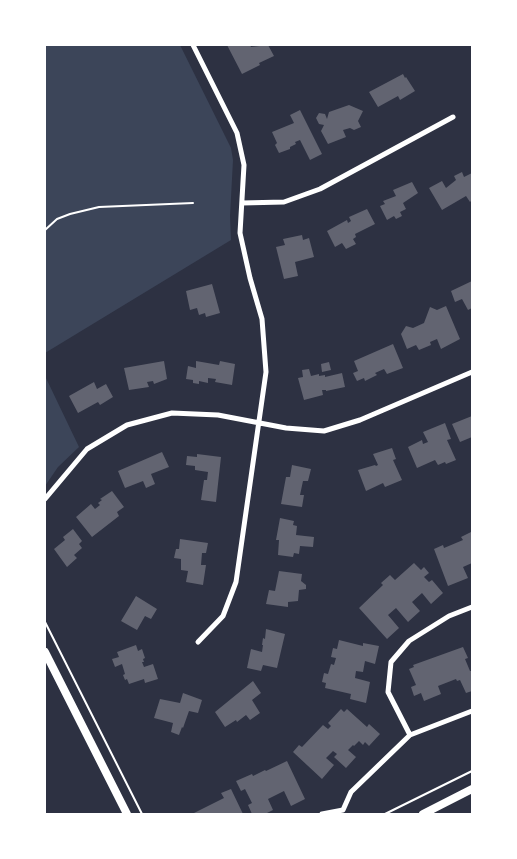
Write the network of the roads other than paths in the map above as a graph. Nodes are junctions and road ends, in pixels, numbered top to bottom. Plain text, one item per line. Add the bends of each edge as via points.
1 (193, 45) edge
2 (453, 117) dead end
3 (242, 203) junction
4 (472, 372) edge
5 (259, 423) junction
6 (45, 499) edge
7 (472, 607) edge
8 (198, 642) dead end
9 (45, 652) edge
10 (472, 711) edge
11 (410, 736) junction
12 (472, 789) edge
13 (344, 812) edge
14 (127, 814) edge
15 (322, 814) edge
16 (422, 814) edge

1 - 3 street via 237,134 244,165
2 - 3 street via 320,189 284,202
3 - 5 street via 240,234 262,319 266,372
4 - 5 street via 324,432
5 - 6 street via 218,415 172,413 127,425 87,449
5 - 8 street via 236,582 223,616
7 - 11 street via 448,616 409,641 391,662 388,692
9 - 14 street
10 - 11 street
11 - 13 street via 351,792
12 - 16 street
13 - 15 street

